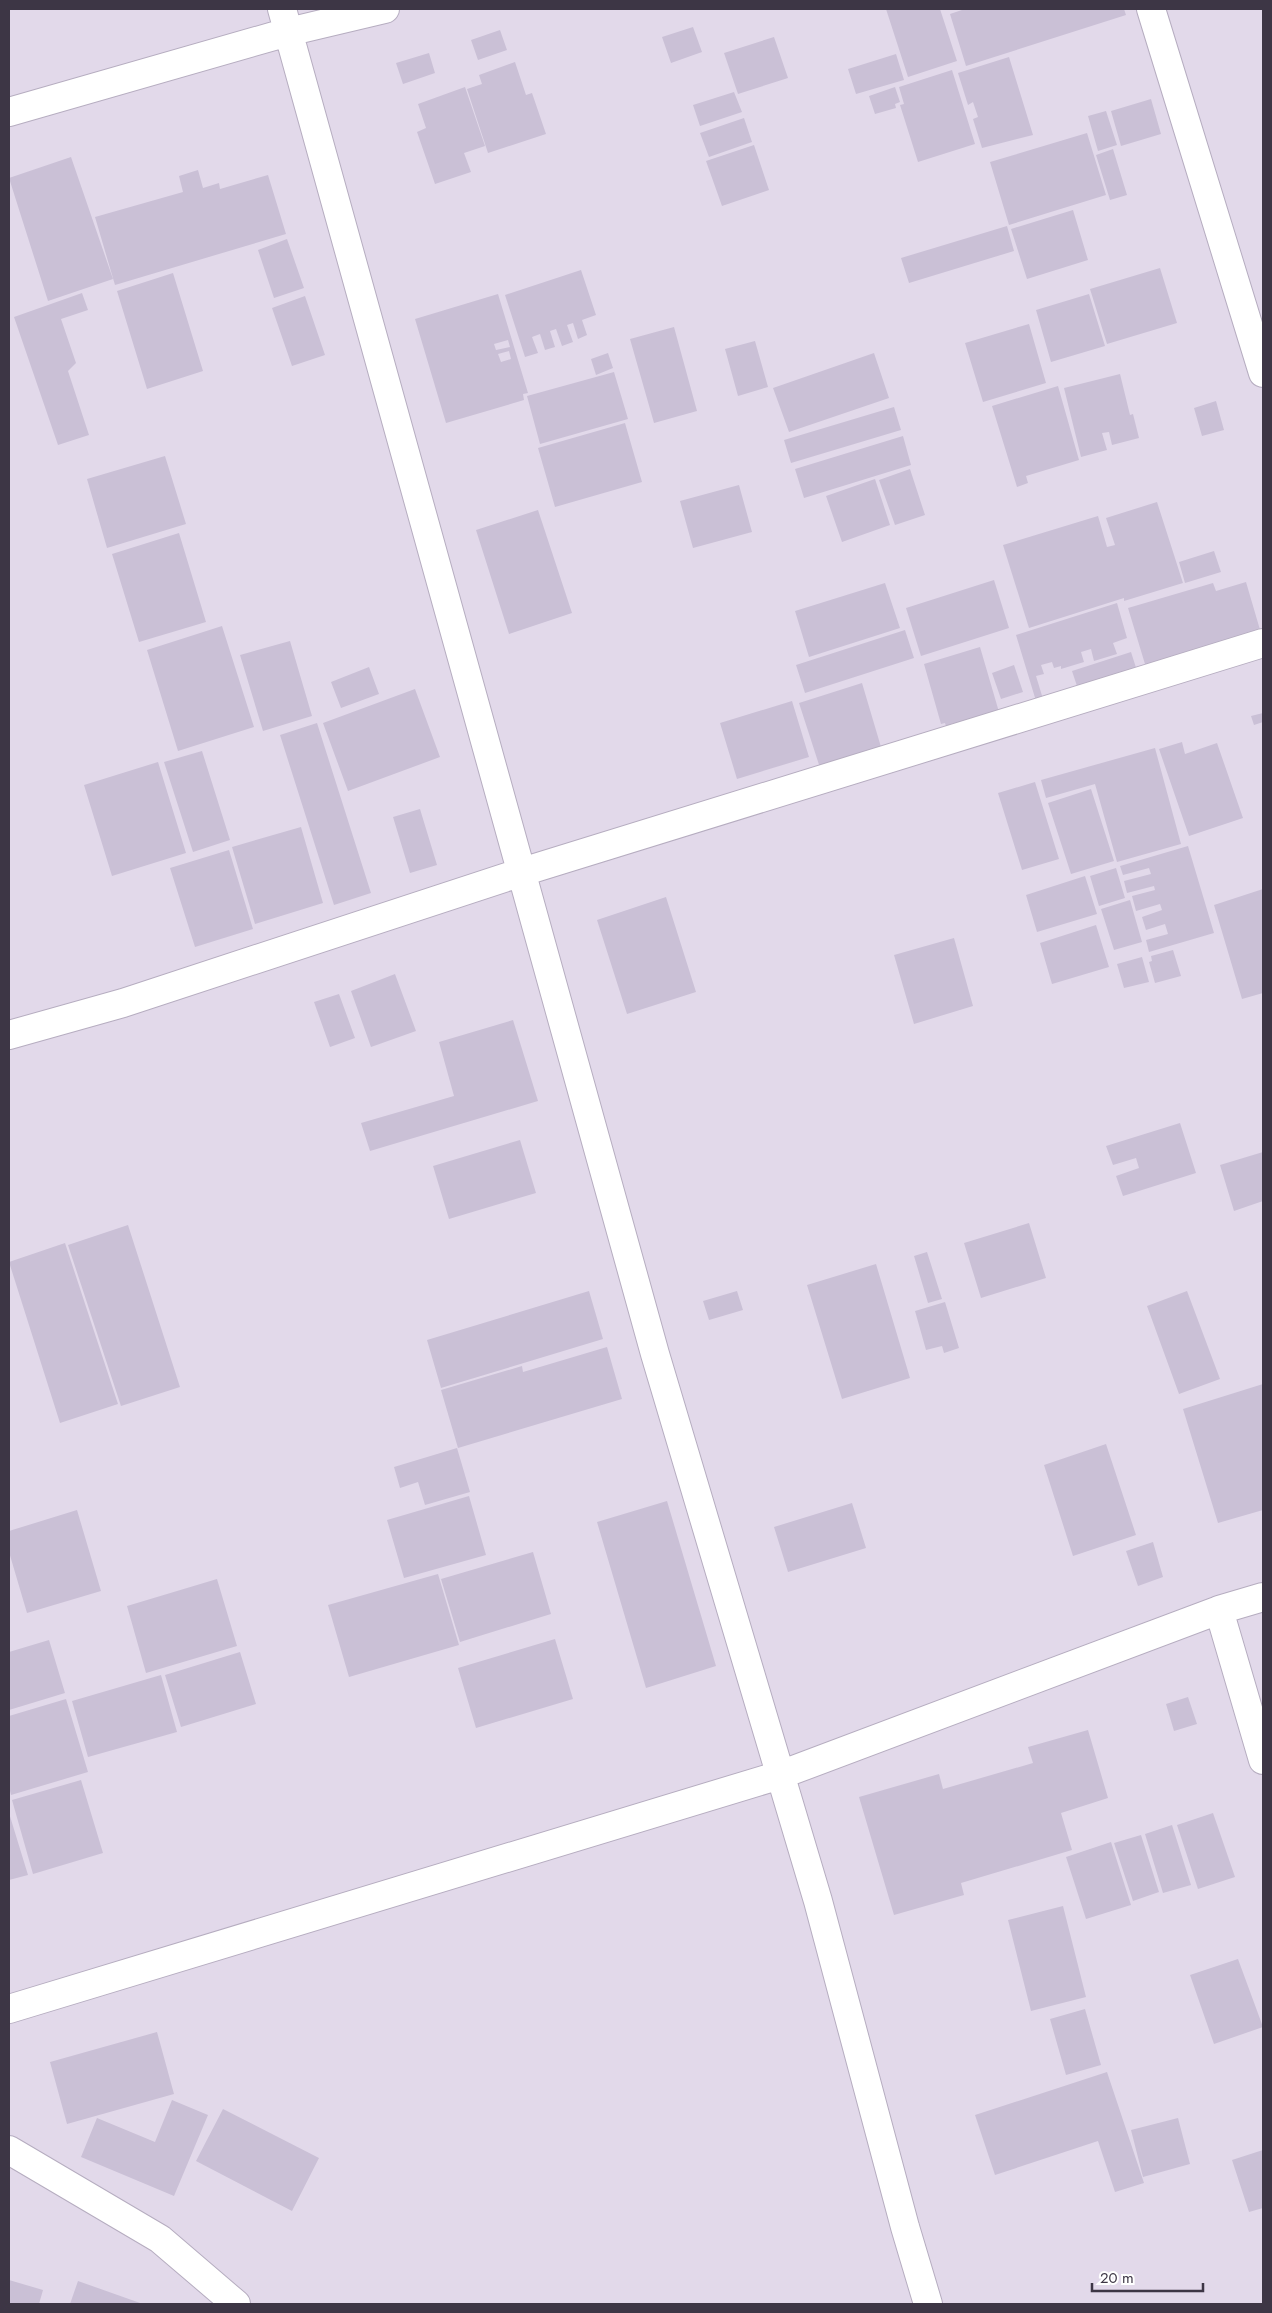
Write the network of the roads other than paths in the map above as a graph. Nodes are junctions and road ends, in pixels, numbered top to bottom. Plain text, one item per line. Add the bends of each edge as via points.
1 (385, 9) edge
2 (1151, 9) edge
3 (285, 20) edge
4 (9, 112) edge
5 (1263, 374) edge
6 (1263, 643) edge
7 (522, 872) junction
8 (9, 1035) edge
9 (1263, 1597) edge
10 (1218, 1610) junction
11 (1263, 1760) edge
12 (780, 1775) junction
13 (9, 2009) edge
14 (9, 2150) edge
15 (236, 2304) edge
16 (928, 2304) edge

1 - 3 street
2 - 5 street
3 - 4 street
3 - 7 street
6 - 7 street
7 - 8 street via 123,1003
7 - 12 street via 655,1354
9 - 10 street
10 - 11 street
10 - 12 street
12 - 13 street
12 - 16 street via 818,1900
14 - 15 street via 160,2239

